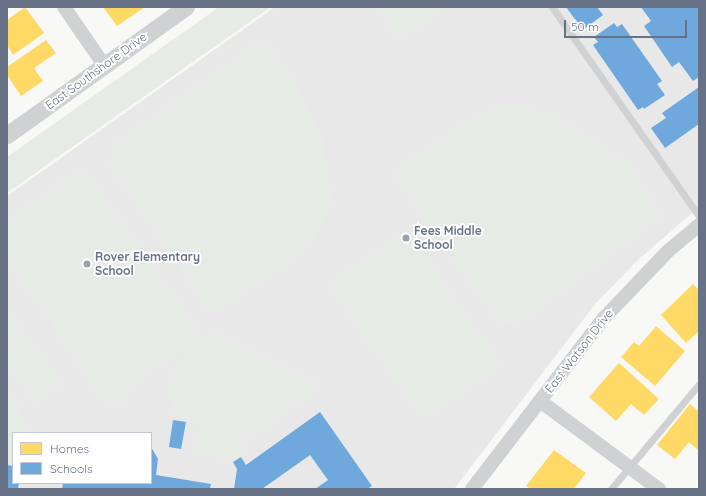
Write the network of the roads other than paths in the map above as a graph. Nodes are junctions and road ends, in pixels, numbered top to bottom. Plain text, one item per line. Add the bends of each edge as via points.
1 (64, 7) edge
2 (186, 7) edge
3 (552, 7) edge
4 (104, 65) junction
5 (7, 135) edge
6 (699, 216) edge
7 (699, 226) edge
8 (699, 384) edge
9 (540, 401) junction
10 (628, 466) junction
11 (472, 489) edge
12 (611, 489) edge
13 (659, 489) edge

1 - 4 street
2 - 4 street, East Southshore Drive
3 - 6 lane
4 - 5 street, East Southshore Drive
7 - 9 street, East Watson Drive via 668,251 603,319
8 - 10 lane
9 - 10 street
9 - 11 street, East Watson Drive
10 - 12 lane
10 - 13 street

